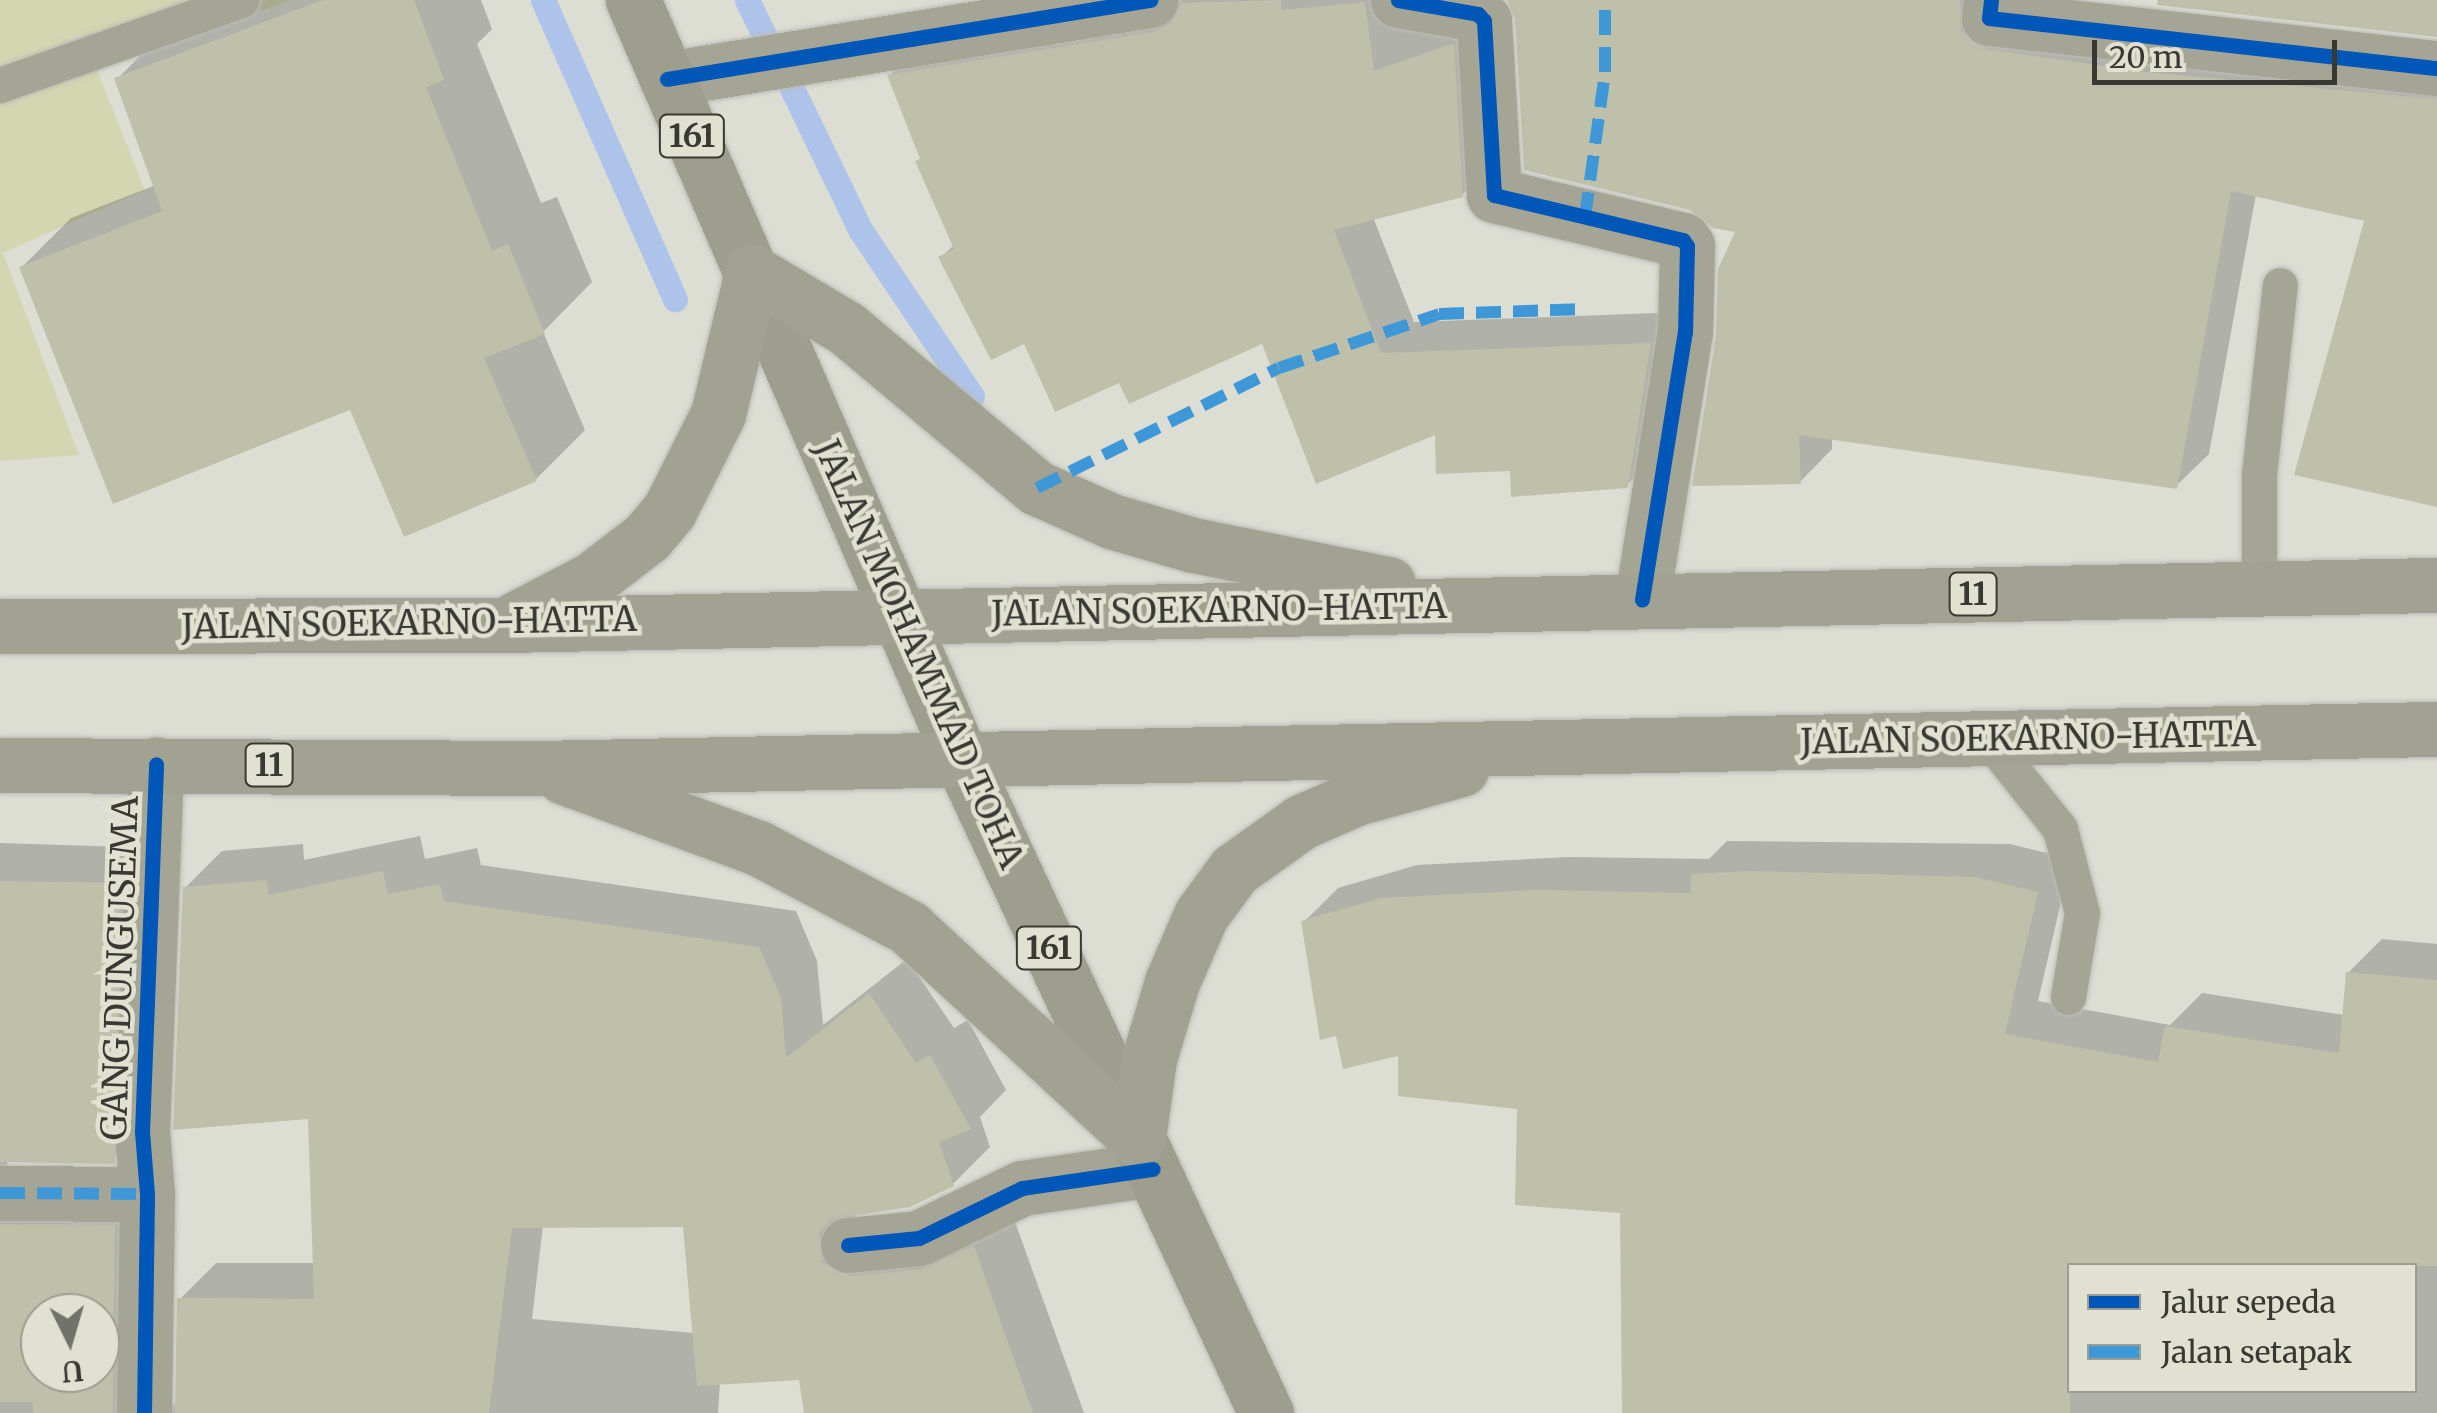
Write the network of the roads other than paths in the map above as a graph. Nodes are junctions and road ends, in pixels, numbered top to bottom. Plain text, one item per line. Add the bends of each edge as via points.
1 (242, 0) edge
2 (632, 0) edge
3 (1151, 0) edge
4 (1398, 0) edge
5 (1991, 0) edge
6 (2437, 68) edge
7 (667, 79) junction
8 (0, 84) edge
9 (752, 272) junction
10 (2280, 285) dead end
11 (2437, 585) edge
12 (2259, 588) junction
13 (1642, 600) junction
14 (1509, 606) junction
15 (901, 613) junction
16 (506, 624) junction
17 (0, 626) edge
18 (2437, 729) edge
19 (1988, 739) junction
20 (1538, 748) junction
21 (960, 756) junction
22 (156, 764) junction
23 (0, 765) edge
24 (538, 768) junction
25 (2068, 998) dead end
26 (1145, 1154) junction
27 (0, 1194) edge
28 (148, 1194) junction
29 (848, 1244) dead end
30 (144, 1413) edge
31 (1266, 1413) edge

1 - 8 lane
2 - 7 main road, JALAN MOHAMMAD TOHA / 161
3 - 7 street
4 - 13 street via 1478,14 1484,21 1494,195 1687,246 1685,330
5 - 6 street via 1989,18
7 - 9 main road, JALAN MOHAMMAD TOHA / 161
9 - 14 highway via 846,328 1037,488 1111,521 1194,545
9 - 15 main road, JALAN MOHAMMAD TOHA / 161
9 - 16 highway via 718,414 669,511 591,580
10 - 12 lane via 2259,474
11 - 12 highway, JALAN SOEKARNO-HATTA / 11
12 - 13 highway, JALAN SOEKARNO-HATTA / 11
13 - 14 highway, JALAN SOEKARNO-HATTA / 11
14 - 15 highway, JALAN SOEKARNO-HATTA / 11
15 - 16 highway, JALAN SOEKARNO-HATTA / 11
15 - 21 main road, JALAN MOHAMMAD TOHA / 161
16 - 17 highway, JALAN SOEKARNO-HATTA / 11
18 - 19 highway, JALAN SOEKARNO-HATTA / 11
19 - 20 highway, JALAN SOEKARNO-HATTA / 11
19 - 25 lane via 2060,829 2082,913
20 - 21 highway, JALAN SOEKARNO-HATTA / 11
20 - 26 highway via 1356,798 1274,837 1234,870 1201,915 1172,982 1148,1059
21 - 24 highway, JALAN SOEKARNO-HATTA / 11
21 - 26 main road, JALAN MOHAMMAD TOHA / 161
22 - 23 highway, JALAN SOEKARNO-HATTA / 11
22 - 24 highway, JALAN SOEKARNO-HATTA / 11
22 - 28 street, GANG DUNGUSEMA via 142,1132
24 - 26 highway via 758,848 882,911 1047,1048
26 - 29 street via 1022,1188 919,1238
26 - 31 main road, JALAN MOHAMMAD TOHA / 161
27 - 28 street
28 - 30 street, GANG DUNGUSEMA

